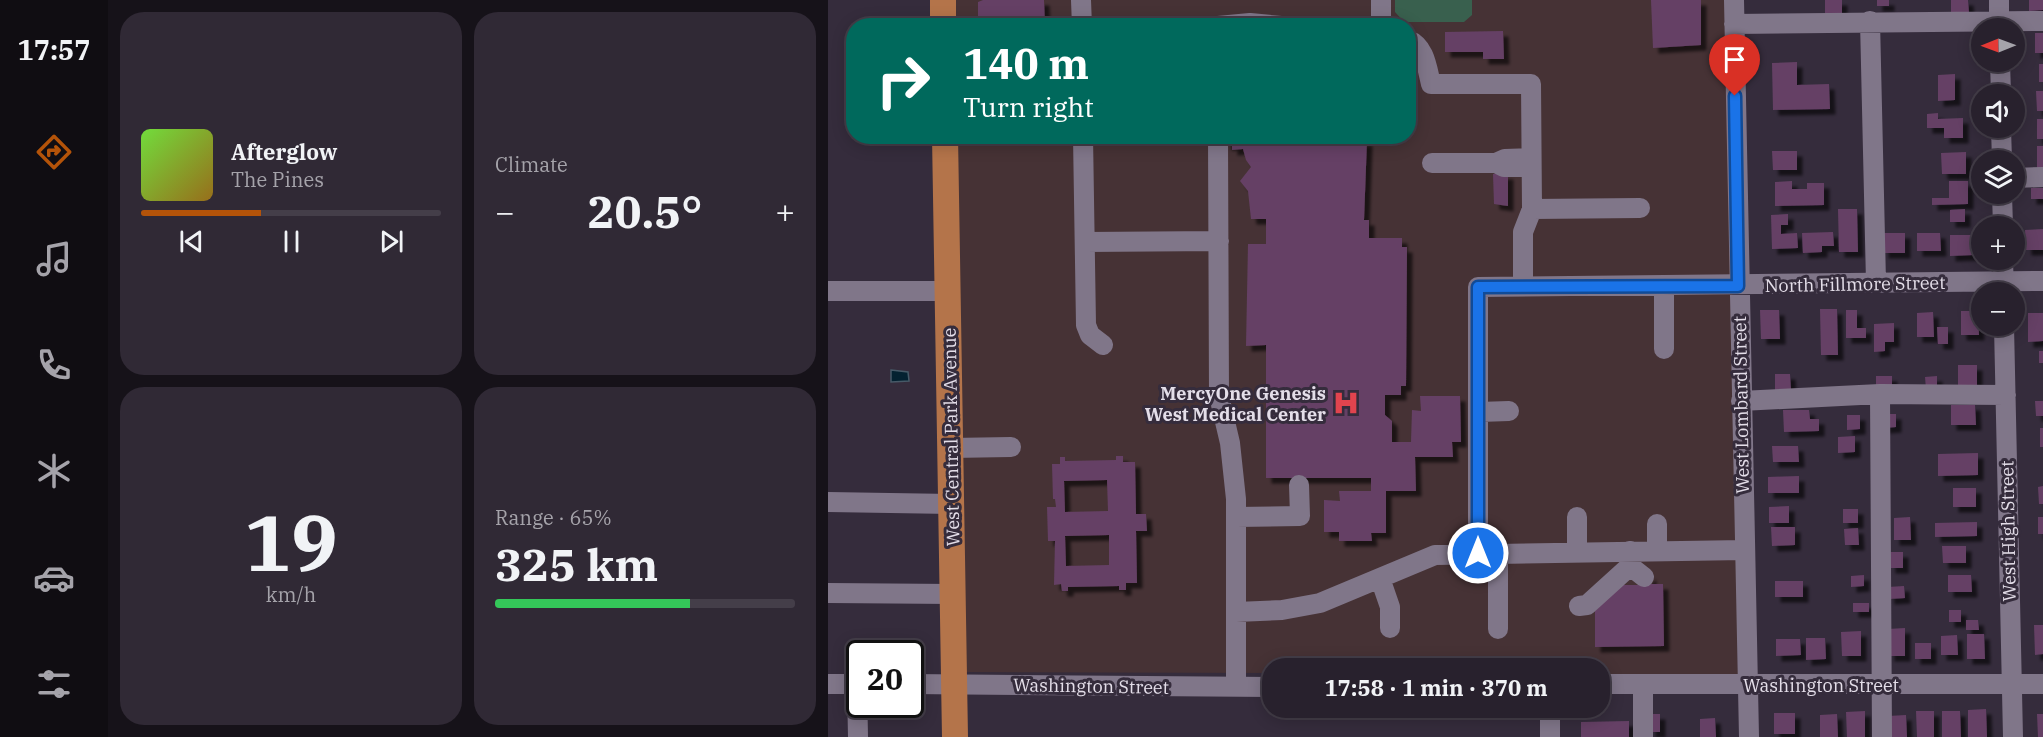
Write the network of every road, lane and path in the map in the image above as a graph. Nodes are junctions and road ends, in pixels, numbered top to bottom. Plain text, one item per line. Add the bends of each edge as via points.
1 (943, 0) edge
2 (1081, 0) edge
3 (1381, 0) edge
4 (1734, 0) edge
5 (1999, 0) edge
6 (943, 18) edge
7 (1082, 18) edge
8 (1382, 18) edge
9 (1999, 18) edge
10 (1870, 21) junction
11 (2043, 21) edge
12 (2025, 23) edge
13 (1734, 24) junction
14 (1971, 24) edge
15 (1416, 43) edge
16 (945, 144) edge
17 (1083, 144) edge
18 (1218, 144) edge
19 (1432, 163) dead end
20 (1531, 163) junction
21 (2043, 177) edge
22 (2025, 178) edge
23 (1640, 208) dead end
24 (1532, 209) junction
25 (1219, 241) junction
26 (1085, 242) junction
27 (2043, 281) edge
28 (1876, 282) junction
29 (2025, 284) edge
30 (1523, 286) junction
31 (1664, 286) junction
32 (1738, 286) junction
33 (1971, 286) edge
34 (828, 291) edge
35 (949, 291) junction
36 (2004, 336) edge
37 (1103, 345) dead end
38 (1664, 349) dead end
39 (1880, 394) junction
40 (2006, 395) junction
41 (1741, 401) junction
42 (1509, 411) dead end
43 (1479, 412) junction
44 (1011, 447) dead end
45 (951, 448) junction
46 (1299, 485) dead end
47 (828, 502) edge
48 (952, 504) junction
49 (1236, 517) junction
50 (1577, 517) dead end
51 (1657, 524) dead end
52 (1744, 550) junction
53 (1577, 551) junction
54 (1657, 551) junction
55 (1488, 552) junction
56 (1634, 565) junction
57 (1380, 578) junction
58 (828, 593) edge
59 (953, 594) junction
60 (1578, 606) dead end
61 (1236, 612) junction
62 (1390, 628) dead end
63 (1498, 629) dead end
64 (828, 684) edge
65 (846, 684) edge
66 (924, 684) edge
67 (954, 684) junction
68 (1610, 684) edge
69 (2011, 684) junction
70 (2043, 684) edge
71 (1642, 685) junction
72 (1748, 685) junction
73 (1881, 685) junction
74 (1236, 687) junction
75 (1262, 687) edge
76 (858, 718) edge
77 (1550, 718) edge
78 (858, 737) edge
79 (955, 737) edge
80 (1551, 737) edge
81 (1643, 737) edge
82 (1749, 737) edge
83 (1882, 737) edge
84 (2013, 737) edge

1 - 6 main road
2 - 7 street
3 - 8 street
4 - 13 street, West Lombard Street
5 - 9 street
10 - 13 street
10 - 14 street
10 - 28 street
11 - 12 street
13 - 32 street, West Lombard Street
15 - 20 street via 1431,84 1531,84
16 - 35 main road, West Central Park Avenue
17 - 26 street
18 - 25 street
19 - 20 street via 1496,163 1504,159
20 - 24 street
21 - 22 street
23 - 24 street
24 - 30 street via 1523,232
25 - 26 street
25 - 49 street via 1219,396 1234,467
26 - 37 street via 1086,325 1090,335
27 - 29 street, North Fillmore Street
28 - 32 street, North Fillmore Street
28 - 33 street, North Fillmore Street
30 - 31 street, North Fillmore Street
30 - 43 street, North Fillmore Street via 1478,287
31 - 32 street, North Fillmore Street
31 - 38 street
32 - 41 street, West Lombard Street
34 - 35 street
35 - 45 main road, West Central Park Avenue
36 - 40 street, West High Street
39 - 40 street
39 - 41 street
39 - 73 street
40 - 69 street, West High Street
41 - 52 street, West Lombard Street
42 - 43 street
43 - 55 street
44 - 45 street
45 - 48 main road, West Central Park Avenue
46 - 49 street via 1300,516
47 - 48 street
48 - 59 main road, West Central Park Avenue
49 - 61 street
50 - 53 street
51 - 54 street
52 - 54 street
52 - 72 street, West Lombard Street
53 - 55 street
53 - 56 street
54 - 56 street
55 - 57 street via 1435,555
55 - 63 street
56 - 60 street via 1587,606
57 - 61 street via 1343,595 1299,608
57 - 62 street via 1390,607
58 - 59 street
59 - 67 main road, West Central Park Avenue
61 - 74 street
64 - 65 street
66 - 67 street, Washington Street
67 - 74 street, Washington Street
67 - 79 main road, West Central Park Avenue
68 - 71 street, Washington Street
69 - 70 street, Washington Street
69 - 73 street, Washington Street
69 - 84 street, West High Street
71 - 72 street, Washington Street
71 - 81 street
72 - 73 street, Washington Street
72 - 82 street, West Lombard Street
73 - 83 street
74 - 75 street, Washington Street
76 - 78 street
77 - 80 street

